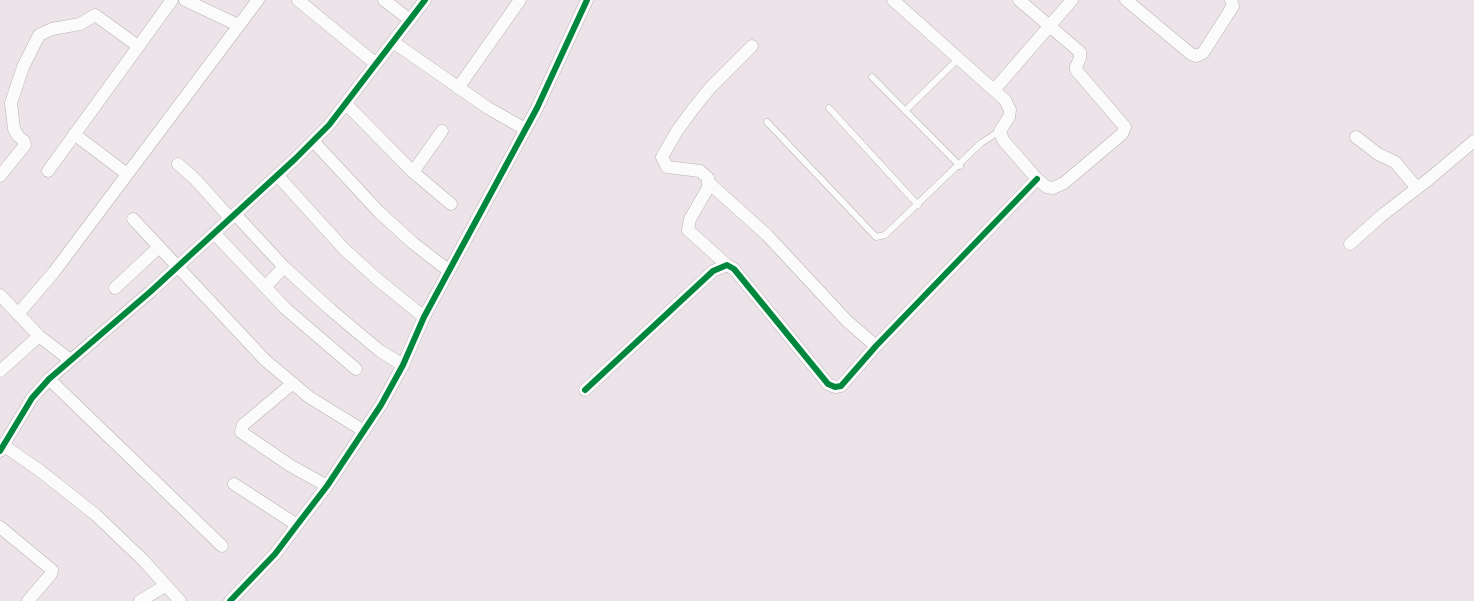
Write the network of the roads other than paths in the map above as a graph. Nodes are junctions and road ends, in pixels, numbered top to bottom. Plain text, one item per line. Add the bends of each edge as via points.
1 (172, 0) edge
2 (185, 0) edge
3 (258, 0) edge
4 (298, 0) edge
5 (384, 0) edge
6 (425, 0) edge
7 (520, 0) edge
8 (587, 0) edge
9 (893, 0) edge
10 (1019, 0) edge
11 (1072, 0) edge
12 (1126, 0) edge
13 (1231, 0) edge
14 (410, 20) junction
15 (238, 25) junction
16 (1049, 27) junction
17 (393, 42) junction
18 (138, 46) junction
19 (752, 46) dead end
20 (959, 58) junction
21 (376, 64) junction
22 (872, 77) dead end
23 (458, 88) junction
24 (994, 90) junction
25 (346, 104) junction
26 (829, 108) dead end
27 (905, 111) junction
28 (767, 122) dead end
29 (525, 129) junction
30 (442, 131) dead end
31 (1000, 131) junction
32 (74, 134) junction
33 (1356, 137) dead end
34 (1474, 141) edge
35 (314, 142) junction
36 (178, 164) dead end
37 (960, 166) junction
38 (48, 171) dead end
39 (413, 172) junction
40 (127, 174) junction
41 (277, 175) junction
42 (0, 176) edge
43 (1037, 179) junction
44 (709, 183) junction
45 (1417, 188) junction
46 (451, 204) dead end
47 (918, 206) junction
48 (232, 216) junction
49 (133, 219) dead end
50 (214, 233) junction
51 (1350, 244) dead end
52 (159, 247) junction
53 (727, 265) junction
54 (178, 266) junction
55 (284, 266) junction
56 (449, 271) junction
57 (265, 287) junction
58 (116, 288) dead end
59 (0, 295) edge
60 (18, 314) junction
61 (424, 318) junction
62 (39, 336) junction
63 (876, 346) junction
64 (70, 360) junction
65 (403, 365) junction
66 (356, 369) dead end
67 (0, 371) edge
68 (49, 379) junction
69 (292, 383) junction
70 (585, 390) dead end
71 (364, 431) junction
72 (2, 448) edge
73 (234, 484) dead end
74 (327, 486) junction
75 (297, 525) junction
76 (0, 527) edge
77 (222, 546) dead end
78 (165, 586) junction
79 (28, 601) edge
80 (140, 601) edge
81 (180, 601) edge
82 (230, 601) edge

1 - 18 street
2 - 15 street
3 - 15 street
4 - 21 street
5 - 14 street
6 - 14 street
7 - 23 street
8 - 29 street via 538,108
9 - 20 street
10 - 16 street
11 - 16 street
12 - 13 street via 1196,56 1203,53 1233,6
14 - 17 street
15 - 40 street
16 - 24 street
16 - 43 street via 1080,52 1076,70 1125,127 1122,134 1059,186 1047,187
17 - 21 street
17 - 23 street
18 - 32 street
18 - 42 street via 95,15 80,24 52,29 39,35 23,67 11,103 14,129 25,145
19 - 44 street via 710,88 677,131 662,157 667,167 700,171 708,178
20 - 24 street
20 - 27 lane
21 - 25 street
22 - 27 lane
23 - 29 street
24 - 31 street via 1005,100 1010,110 1009,117
25 - 35 street
25 - 39 street
26 - 47 lane
27 - 37 lane
28 - 47 lane via 876,237 885,235
29 - 56 street
30 - 39 street
31 - 37 lane via 982,143
31 - 43 street via 1003,140
32 - 38 street
32 - 40 street
33 - 45 street via 1378,154 1395,162
34 - 45 street
35 - 41 street
35 - 56 street via 379,212
36 - 48 street
37 - 47 lane
39 - 46 street
40 - 60 street via 54,272
41 - 48 street
41 - 61 street via 344,248
43 - 63 street
44 - 53 street via 690,219 688,230
44 - 63 street via 767,234 847,320
45 - 51 street
48 - 50 street
48 - 55 street
49 - 52 street
50 - 54 street
50 - 57 street
52 - 54 street
52 - 58 street
53 - 63 street via 734,269 828,384 842,386
53 - 70 street via 712,272
54 - 64 street
54 - 69 street via 243,337
55 - 57 street
55 - 65 street via 357,333
56 - 61 street
57 - 66 street via 308,330
59 - 60 street
60 - 62 street
61 - 65 street
62 - 64 street
62 - 67 street
64 - 68 street
65 - 71 street
68 - 72 street via 32,398
68 - 77 street
69 - 71 street via 309,397
69 - 74 street via 243,425 241,432 291,466
71 - 74 street
72 - 78 street via 45,474 96,515 139,556
73 - 75 street
74 - 75 street
75 - 82 street via 275,554
76 - 79 street via 52,570
78 - 80 street
78 - 81 street

